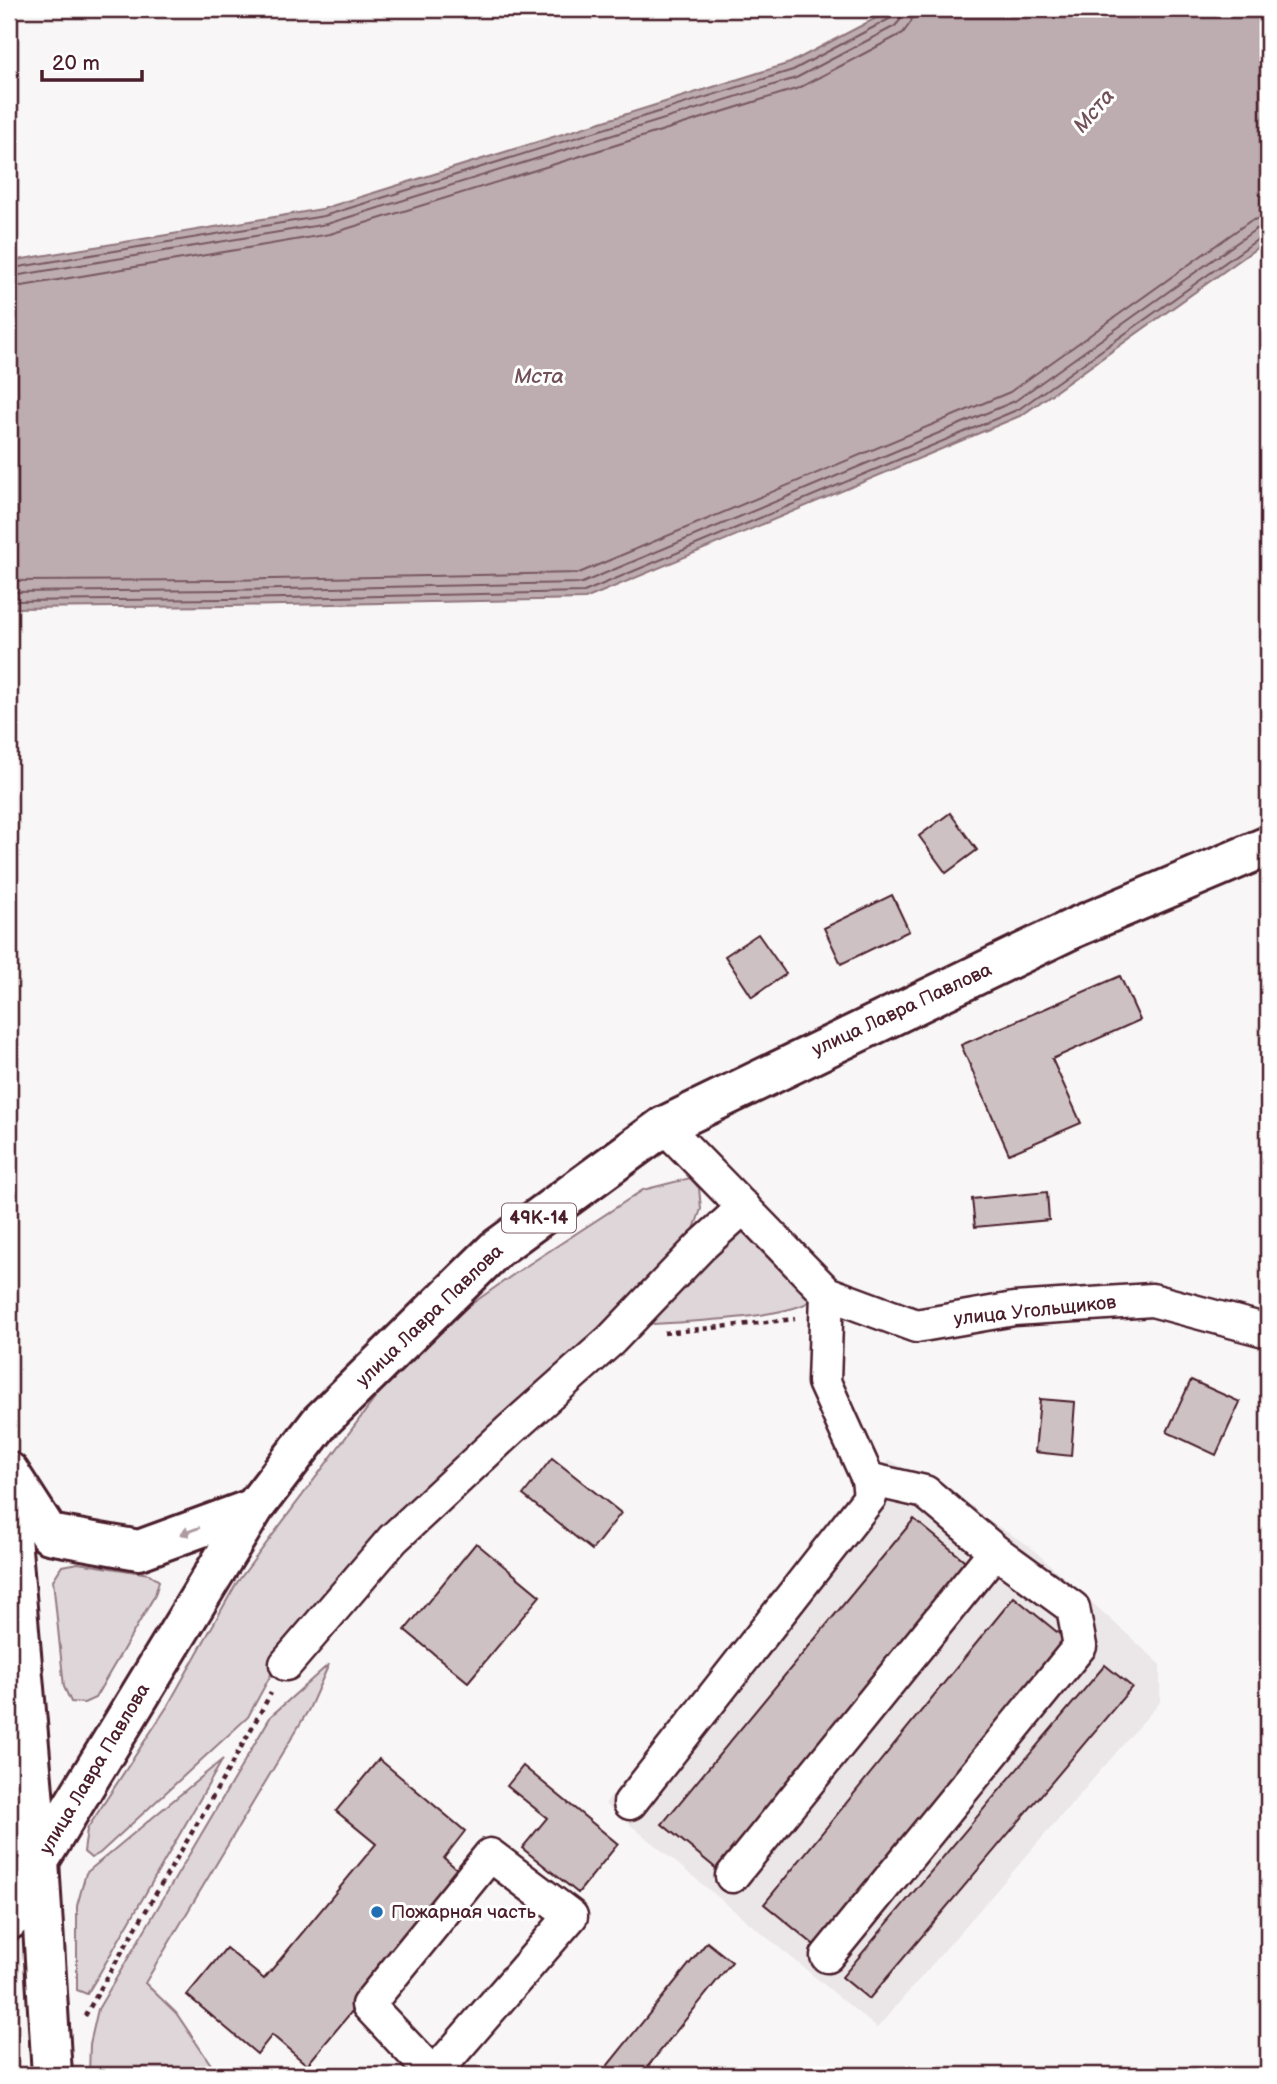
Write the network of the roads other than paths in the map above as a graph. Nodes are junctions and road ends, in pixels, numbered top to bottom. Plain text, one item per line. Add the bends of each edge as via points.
1 (1268, 846) edge
2 (664, 1126) junction
3 (744, 1207) junction
4 (827, 1293) junction
5 (1268, 1331) edge
6 (9, 1472) edge
7 (868, 1479) junction
8 (254, 1508) junction
9 (9, 1515) edge
10 (995, 1551) junction
11 (286, 1664) road end
12 (630, 1803) dead end
13 (39, 1861) junction
14 (732, 1876) dead end
15 (9, 1920) edge
16 (827, 1956) dead end
17 (52, 2075) edge
18 (433, 2075) edge

1 - 2 main road, улица Лавра Павлова / 49К-14 via 1076,927
2 - 3 street, улица Угольщиков
2 - 8 main road, улица Лавра Павлова / 49К-14 via 496,1250 320,1422
3 - 4 street, улица Угольщиков
3 - 11 street via 611,1340 393,1539
4 - 5 street, улица Угольщиков via 916,1326 1014,1310 1152,1300
4 - 7 street via 824,1382
8 -> 6 main road via 139,1550 49,1534
7 - 10 street via 925,1492
7 - 12 street via 870,1497
8 - 13 main road, улица Лавра Павлова / 49К-14
9 - 13 main road
10 - 14 street
10 - 16 street via 1073,1608 1080,1646
13 - 15 main road, улица Лавра Павлова
13 - 17 main road
18 - 18 street via 571,1916 490,1855 368,2005

